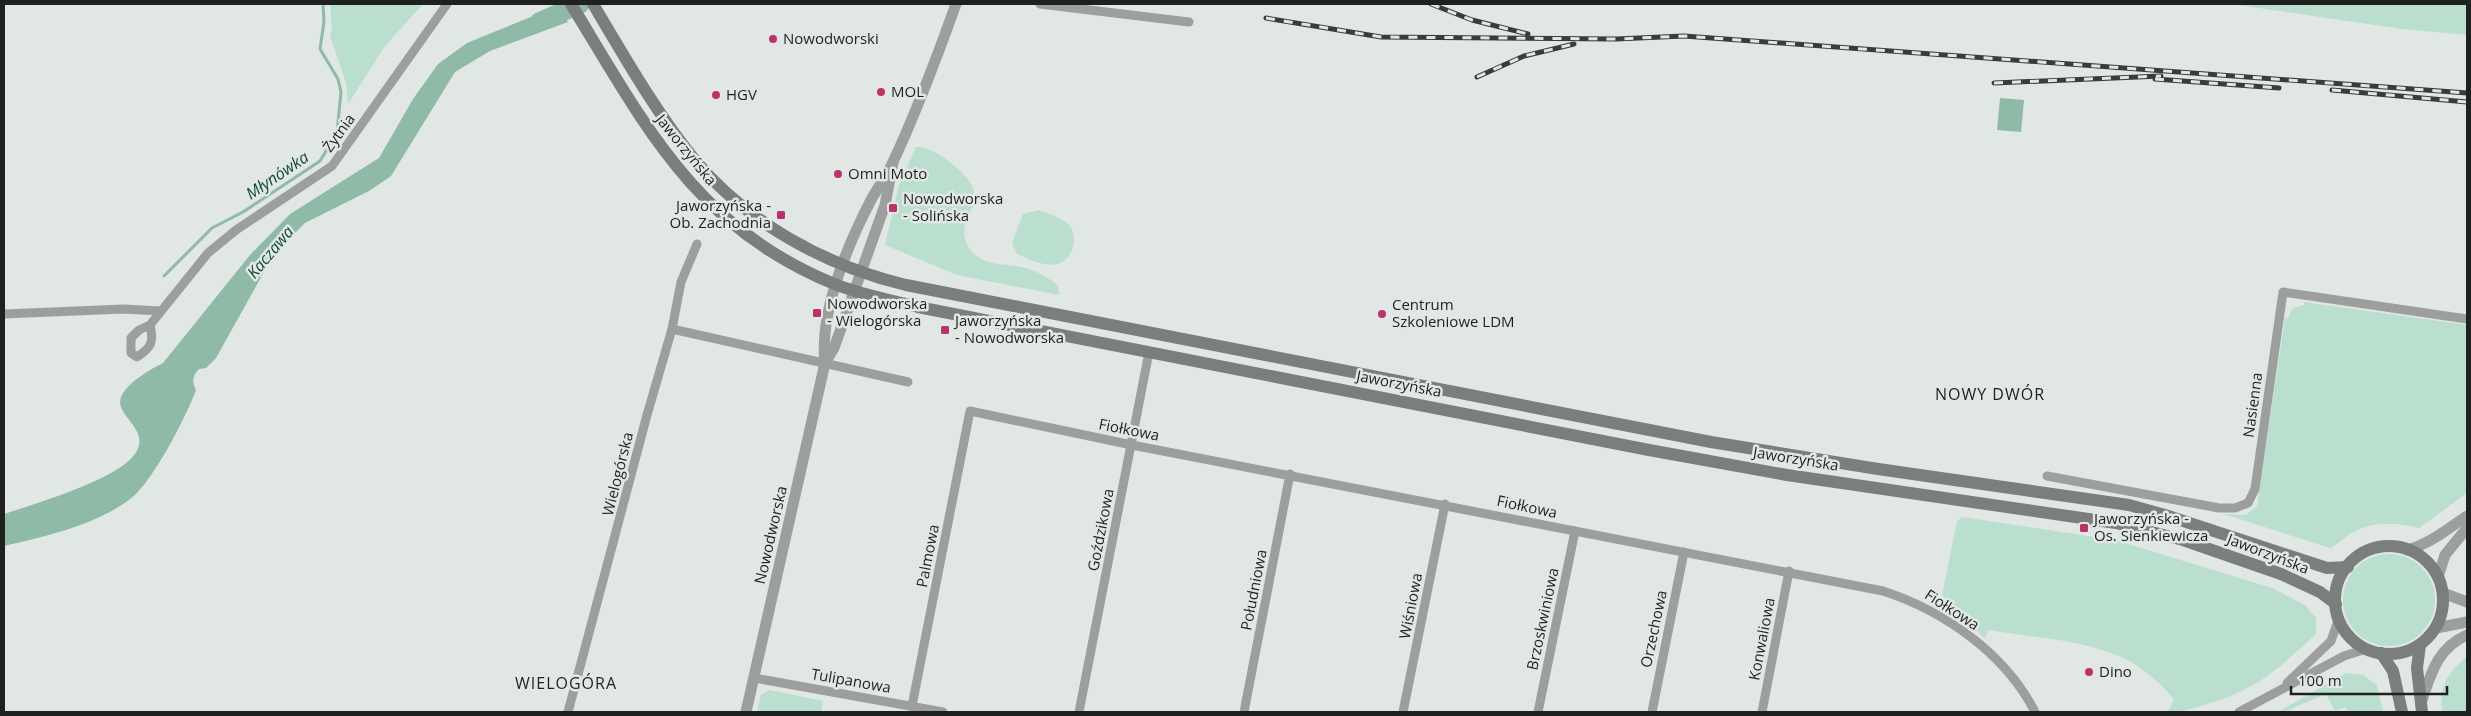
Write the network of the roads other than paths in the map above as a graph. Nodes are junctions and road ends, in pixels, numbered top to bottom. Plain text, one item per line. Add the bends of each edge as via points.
1 (447, 4) edge
2 (571, 4) edge
3 (593, 4) edge
4 (956, 4) edge
5 (1040, 4) edge
6 (1189, 22) dead end
7 (893, 163) junction
8 (697, 244) dead end
9 (844, 265) junction
10 (862, 272) junction
11 (836, 284) junction
12 (855, 291) junction
13 (161, 311) junction
14 (4, 314) edge
15 (2467, 319) edge
16 (150, 324) dead end
17 (672, 329) junction
18 (1149, 352) junction
19 (825, 364) junction
20 (908, 382) dead end
21 (970, 411) joint
22 (1132, 445) junction
23 (1290, 474) junction
24 (2047, 476) dead end
25 (1445, 504) junction
26 (2467, 516) edge
27 (2467, 528) edge
28 (1575, 531) junction
29 (2407, 550) junction
30 (1684, 552) junction
31 (2348, 567) junction
32 (1789, 571) junction
33 (2438, 577) junction
34 (2443, 593) junction
35 (2467, 602) edge
36 (2336, 604) junction
37 (2338, 618) junction
38 (2467, 622) edge
39 (2436, 628) junction
40 (2467, 635) edge
41 (2420, 645) junction
42 (2366, 649) junction
43 (2381, 653) junction
44 (754, 678) junction
45 (2280, 689) junction
46 (912, 706) junction
47 (2421, 708) edge
48 (568, 712) edge
49 (746, 712) edge
50 (943, 712) edge
51 (1079, 712) edge
52 (1244, 712) edge
53 (1403, 712) edge
54 (1538, 712) edge
55 (1652, 712) edge
56 (1762, 712) edge
57 (2035, 712) edge
58 (2239, 712) edge
59 (2402, 712) edge

1 - 13 street, Żytnia via 332,166 236,230 208,253
2 - 11 main road, Jaworzyńska via 656,142 704,199 768,249
3 - 9 main road, Jaworzyńska via 671,128 723,190 789,238
4 - 7 street, Nowodworska
5 - 6 street
7 - 9 street, Nowodworska via 872,199
7 - 10 street, Nowodworska via 885,205
8 - 17 street, Wielogórska via 681,282
9 - 10 main road, Jaworzyńska
9 - 11 street, Nowodworska
10 - 12 street, Nowodworska
10 - 31 main road, Jaworzyńska via 915,287 1711,442 2129,505 2326,568
11 - 12 main road, Jaworzyńska
11 - 19 street, Nowodworska via 823,342
12 - 18 main road, Jaworzyńska via 918,307
12 - 19 street, Nowodworska
13 - 14 street
13 - 16 street, Żytnia
15 - 24 street, Nasienna via 2283,292 2255,489 2248,503 2235,508 2220,508
17 - 19 street
17 - 48 street, Wielogórska
18 - 22 street, Goździkowa
18 - 36 main road, Jaworzyńska via 1787,475 2116,523 2176,538 2281,574 2320,592
19 - 20 street
19 - 44 street, Nowodworska
21 - 22 street, Fiołkowa
21 - 46 street, Palmowa
22 - 23 street, Fiołkowa
22 - 51 street, Goździkowa
23 - 25 street, Fiołkowa
23 - 52 street, Południowa
25 - 28 street, Fiołkowa
25 - 53 street, Wiśniowa
26 - 29 street via 2421,546
27 - 33 street via 2444,555
28 - 30 street, Fiołkowa
28 - 54 street, Brzoskwiniowa
29 - 31 main road via 2394,547 2375,549 2359,556
29 - 33 main road via 2429,564
30 - 32 street, Fiołkowa
30 - 55 street, Orzechowa
31 - 36 main road via 2338,586
32 - 56 street, Konwaliowa
32 - 57 street, Fiołkowa via 1883,591 1932,611 1979,644 2000,664
33 - 34 main road
34 - 35 street
34 - 39 main road
36 - 37 main road
37 - 42 main road via 2350,636
37 - 45 street via 2331,641
38 - 39 street
39 - 41 main road
40 - 47 street via 2454,642 2438,658
41 - 43 main road via 2399,653
41 - 47 main road via 2417,668
42 - 43 main road
42 - 45 street via 2344,656
43 - 59 main road via 2393,671
44 - 46 street, Tulipanowa
44 - 49 street, Nowodworska
45 - 58 street
46 - 50 street, Tulipanowa

